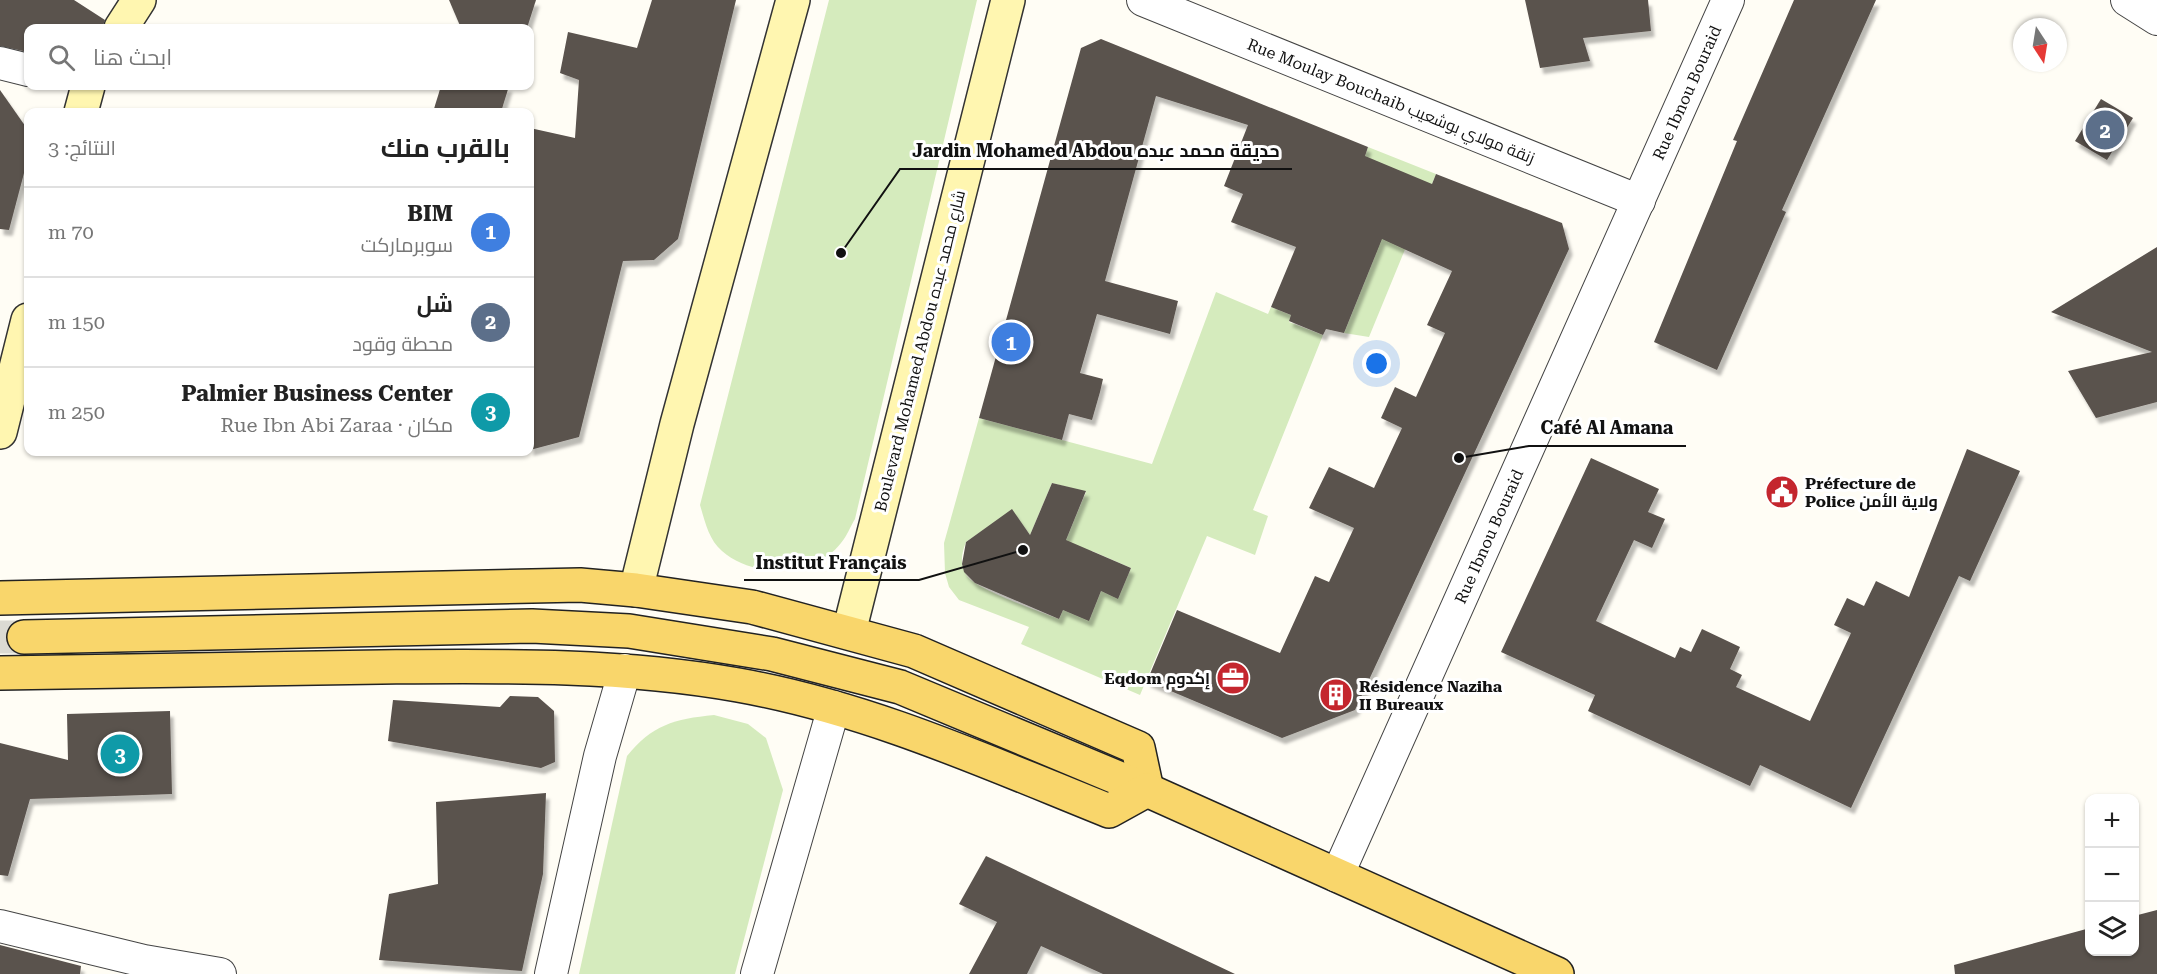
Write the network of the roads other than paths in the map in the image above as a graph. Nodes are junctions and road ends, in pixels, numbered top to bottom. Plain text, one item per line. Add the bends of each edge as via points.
1 (139, 0) edge
2 (793, 0) edge
3 (1008, 0) edge
4 (1143, 0) edge
5 (1728, 0) edge
6 (2127, 0) edge
7 (2157, 19) edge
8 (124, 24) edge
9 (0, 63) edge
10 (24, 69) edge
11 (87, 90) edge
12 (82, 108) edge
13 (1639, 201) junction
14 (24, 336) edge
15 (0, 432) edge
16 (636, 590) junction
17 (0, 598) edge
18 (849, 632) junction
19 (24, 637) tunnel mouth
20 (625, 670) junction
21 (0, 673) edge
22 (834, 707) junction
23 (1147, 789) junction
24 (1337, 876) junction
25 (0, 926) edge
26 (220, 974) edge
27 (551, 974) edge
28 (757, 974) edge
29 (1557, 974) edge

1 - 8 street
2 - 16 street via 677,424
3 - 18 street, Boulevard Mohamed Abdou شارع محمد عبده
4 - 13 street, Rue Moulay Bouchaib زنقة مولاي بوشعيب
5 - 13 street, Rue Ibnou Bouraid
6 - 7 street
9 - 10 street
11 - 12 street
13 - 24 street, Rue Ibnou Bouraid
14 - 15 street
16 - 17 main road via 542,586
16 - 18 main road via 752,607
18 - 23 main road via 914,651 1138,748
19 - 23 main road via 532,626 628,631 723,645 861,675 900,687
20 - 21 main road via 528,665
20 - 22 main road via 739,686
20 - 27 street via 600,756
22 - 23 main road via 926,737 1109,811
22 - 28 street
23 - 24 main road
24 - 29 main road
25 - 26 street via 144,961

